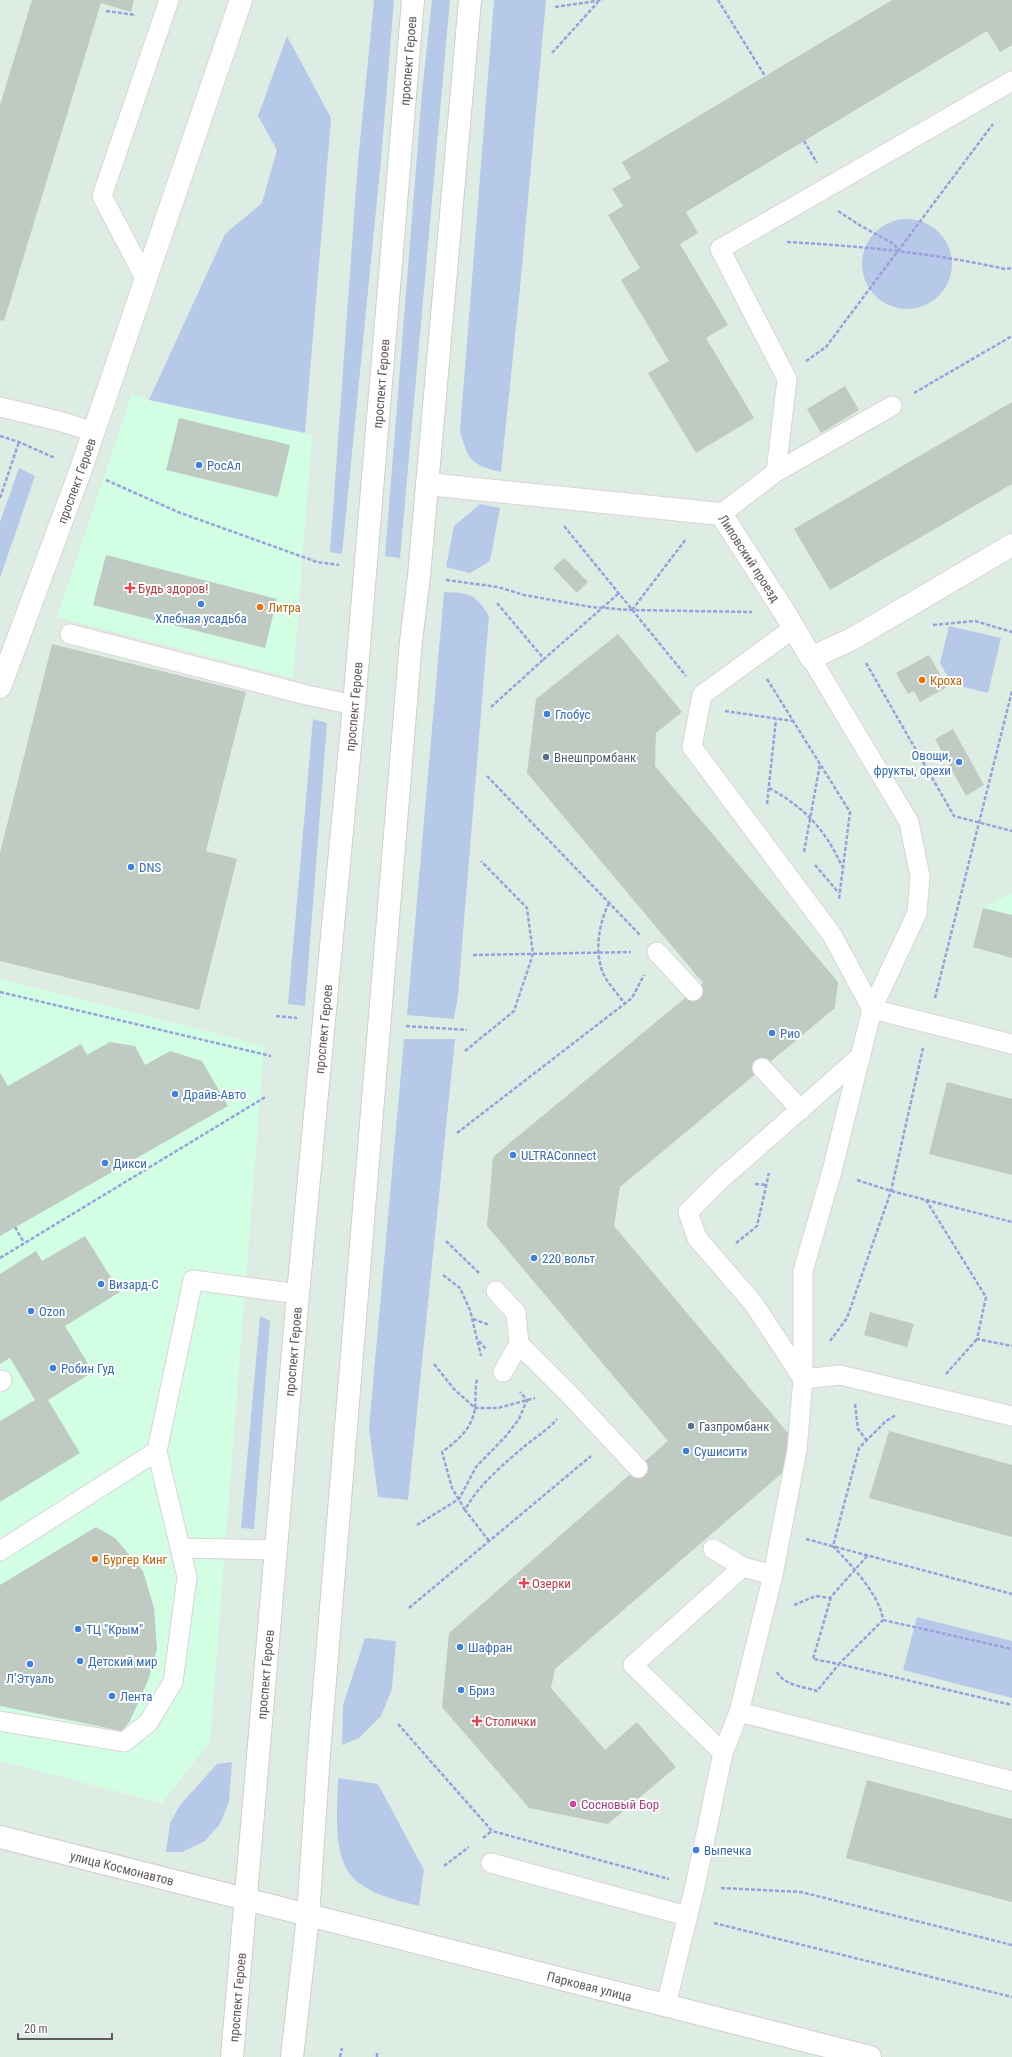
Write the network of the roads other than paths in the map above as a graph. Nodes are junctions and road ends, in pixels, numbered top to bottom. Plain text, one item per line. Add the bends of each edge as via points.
1 (169, 0) edge
2 (242, 0) edge
3 (413, 0) edge
4 (470, 0) edge
5 (1012, 81) edge
6 (146, 280) junction
7 (892, 406) road end
8 (0, 407) edge
9 (94, 432) junction
10 (776, 472) junction
11 (427, 484) junction
12 (714, 513) junction
13 (1012, 545) edge
14 (789, 621) junction
15 (70, 634) dead end
16 (811, 658) junction
17 (0, 688) edge
18 (354, 705) junction
19 (657, 952) road end
20 (693, 991) dead end
21 (872, 1009) junction
22 (1012, 1044) edge
23 (861, 1056) junction
24 (762, 1068) dead end
25 (801, 1110) junction
26 (496, 1291) road end
27 (298, 1294) junction
28 (518, 1344) junction
29 (503, 1372) dead end
30 (803, 1379) junction
31 (1012, 1416) edge
32 (157, 1451) junction
33 (638, 1468) dead end
34 (180, 1548) junction
35 (713, 1549) dead end
36 (275, 1550) junction
37 (0, 1551) edge
38 (743, 1567) junction
39 (773, 1575) junction
40 (739, 1712) junction
41 (0, 1721) edge
42 (723, 1753) junction
43 (1012, 1781) edge
44 (0, 1837) edge
45 (491, 1863) dead end
46 (245, 1899) junction
47 (308, 1916) junction
48 (687, 1916) junction
49 (666, 2006) junction
50 (232, 2057) edge
51 (292, 2057) edge
52 (870, 2057) edge

1 - 6 lane via 102,196
2 - 6 main road, проспект Героев
3 - 18 main road, проспект Героев
4 - 11 main road
5 - 10 lane via 720,249 787,379
6 - 9 main road, проспект Героев
7 - 10 lane
8 - 9 lane
9 - 17 main road, проспект Героев
10 - 12 lane
11 - 12 main road, Липовский проезд
11 - 47 main road via 411,642
12 - 14 main road, Липовский проезд
13 - 16 main road via 852,639
14 - 16 main road, Липовский проезд
14 - 21 lane via 754,657 702,695 692,747 832,935
15 - 18 lane
16 - 21 lane via 909,822 920,876 917,913
18 - 27 main road, проспект Героев
19 - 20 lane
21 - 22 lane
21 - 23 lane
23 - 25 lane
23 - 30 lane via 803,1271
24 - 25 lane
25 - 30 lane via 720,1180 688,1212 696,1238 754,1304
26 - 28 lane via 516,1313
27 - 32 lane via 193,1280
27 - 36 main road, проспект Героев
28 - 29 lane
28 - 33 lane
30 - 31 lane via 840,1375
30 - 39 lane via 797,1450
32 - 34 lane
32 - 37 lane
34 - 36 lane
34 - 41 lane via 187,1577 173,1682 148,1723 124,1742
35 - 38 lane
36 - 46 main road, проспект Героев
38 - 39 lane
38 - 42 lane via 633,1665
39 - 40 lane
40 - 42 lane
40 - 43 lane
42 - 48 lane
44 - 46 main road, улица Космонавтов
45 - 48 lane
46 - 47 main road, улица Космонавтов
46 - 50 main road, проспект Героев
47 - 49 main road, Парковая улица
47 - 51 main road
48 - 49 lane
49 - 52 main road, Парковая улица

